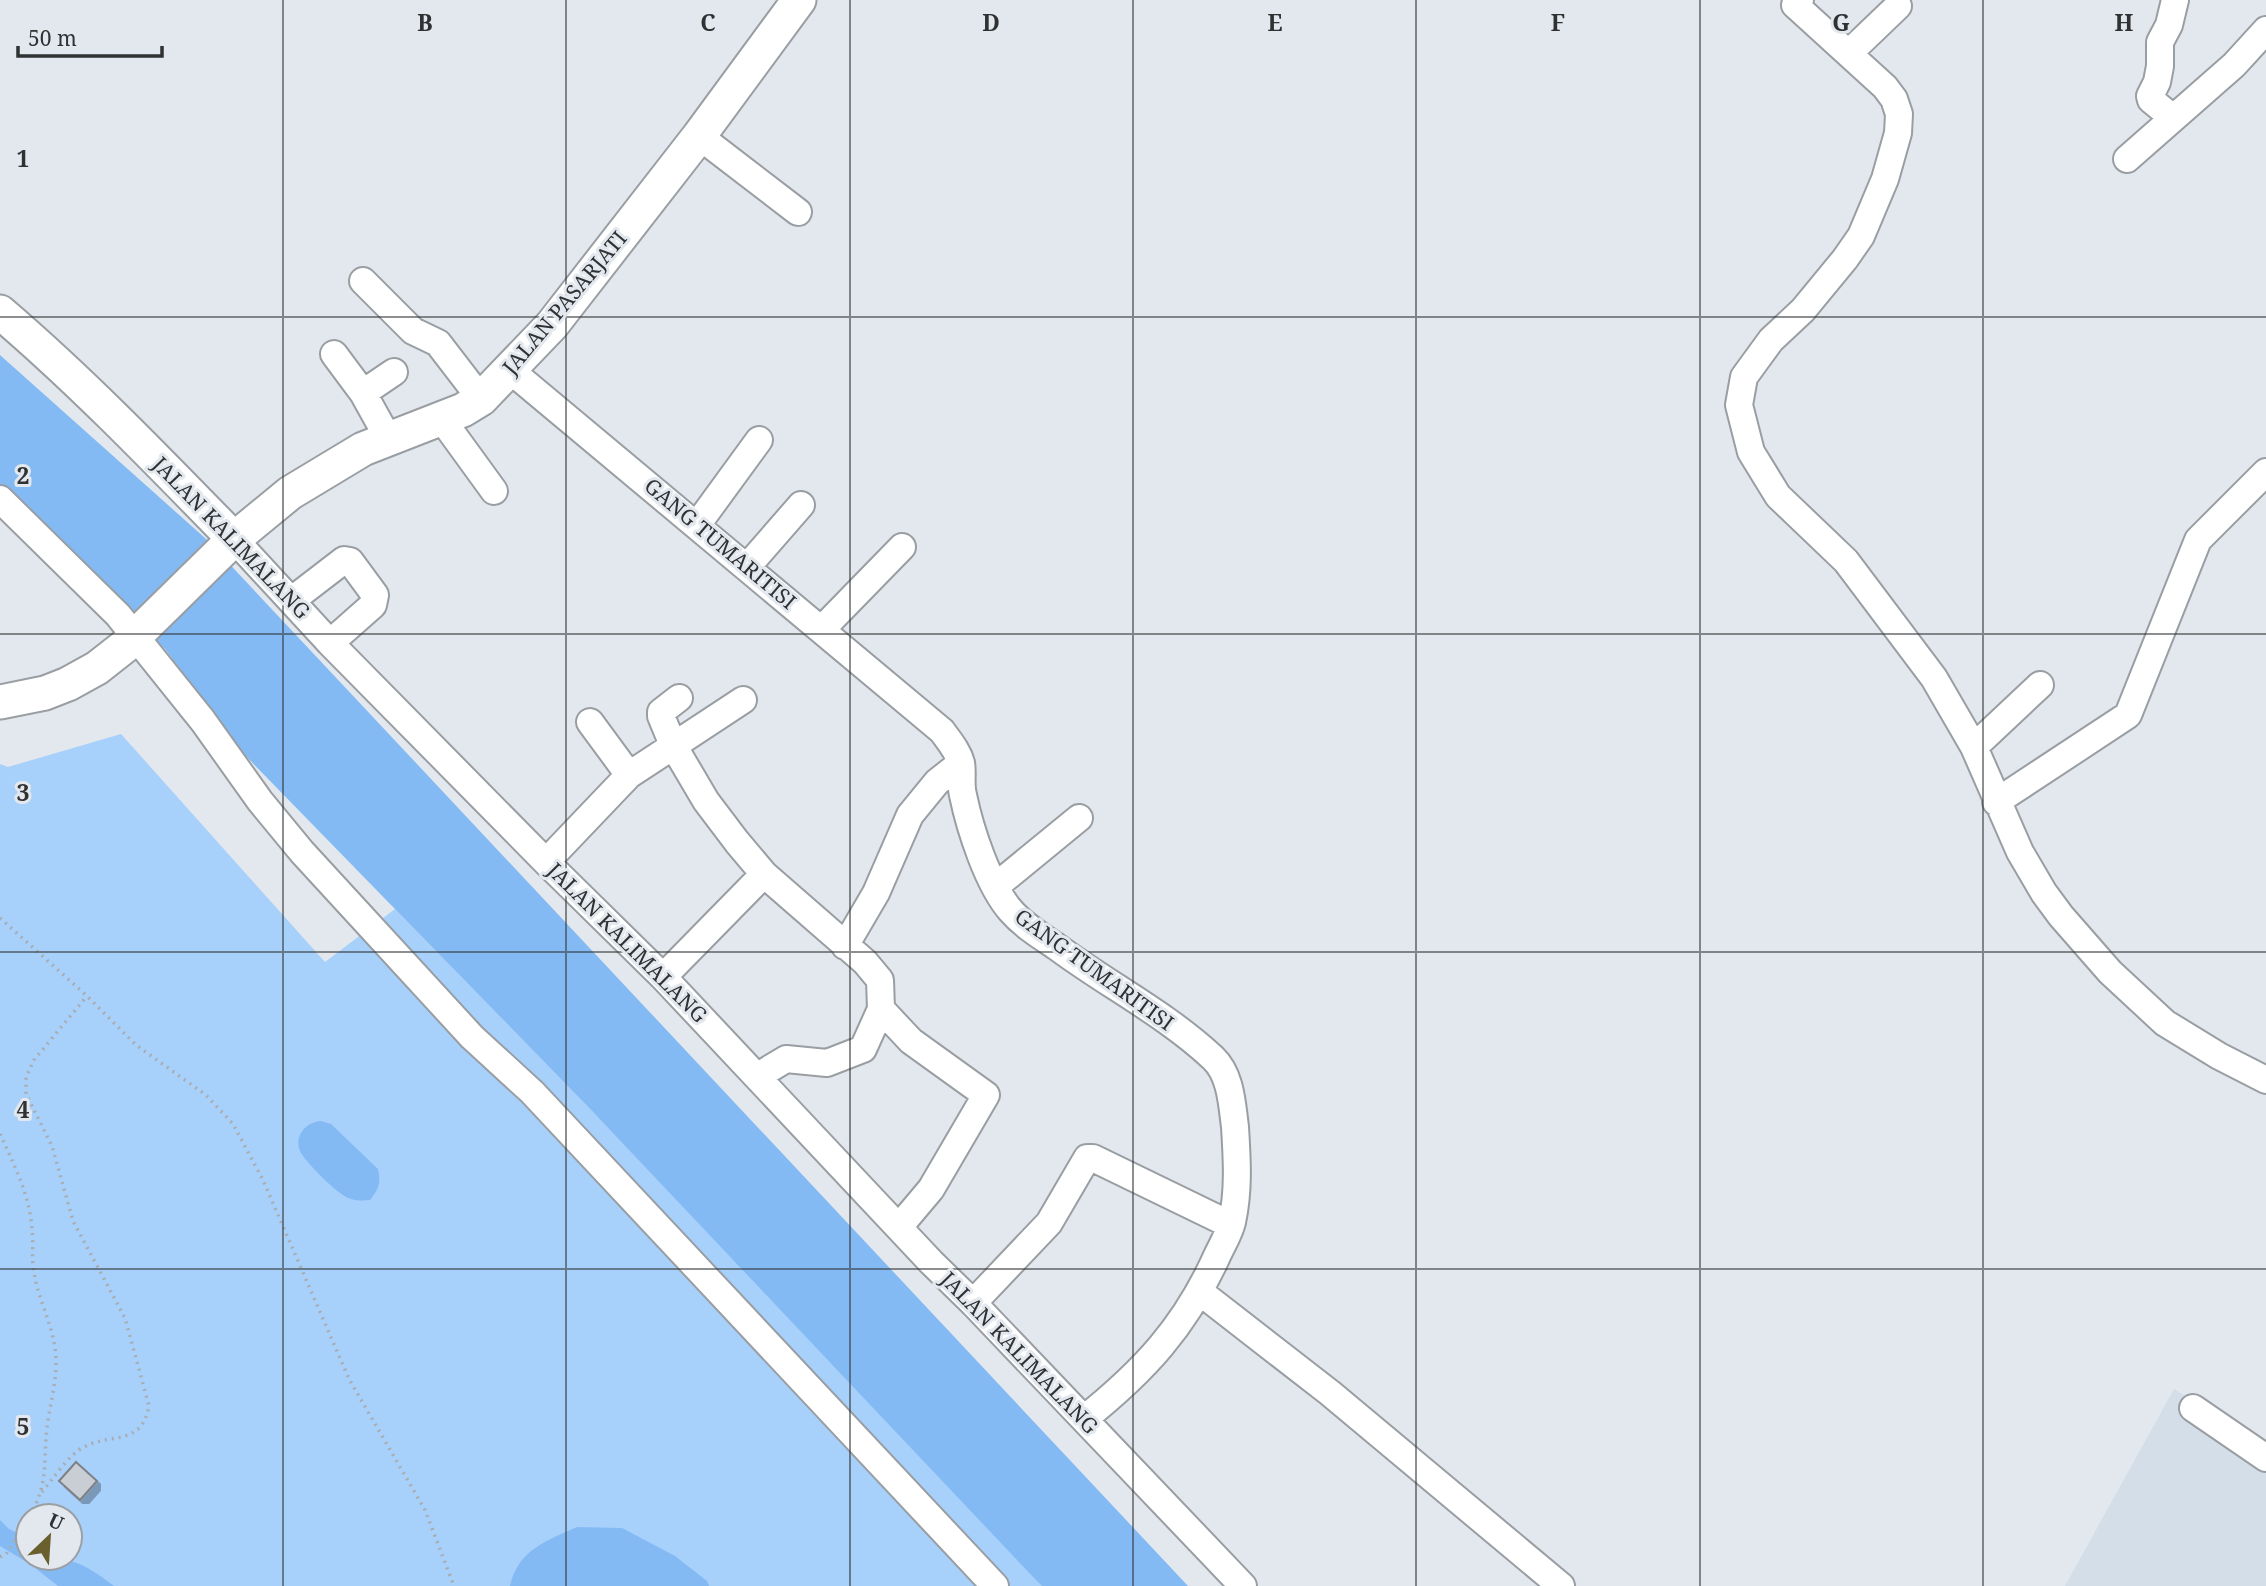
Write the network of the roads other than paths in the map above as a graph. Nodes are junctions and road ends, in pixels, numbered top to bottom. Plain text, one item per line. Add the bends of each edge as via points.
1 (799, 0) edge
2 (2175, 0) edge
3 (1791, 2) edge
4 (1898, 6) dead end
5 (2266, 30) edge
6 (1849, 53) junction
7 (2173, 118) junction
8 (699, 136) junction
9 (2127, 159) dead end
10 (798, 212) dead end
11 (363, 281) dead end
12 (0, 312) edge
13 (334, 354) dead end
14 (510, 370) junction
15 (394, 372) dead end
16 (363, 393) junction
17 (481, 398) junction
18 (441, 418) junction
19 (388, 438) junction
20 (759, 440) dead end
21 (2266, 472) edge
22 (494, 491) dead end
23 (0, 499) edge
24 (801, 505) dead end
25 (697, 525) junction
26 (230, 543) junction
27 (902, 547) dead end
28 (747, 567) junction
29 (292, 600) junction
30 (822, 629) junction
31 (138, 632) junction
32 (330, 643) junction
33 (2040, 685) dead end
34 (679, 698) dead end
35 (743, 700) dead end
36 (0, 702) edge
37 (590, 722) dead end
38 (673, 745) junction
39 (1974, 747) junction
40 (961, 763) junction
41 (629, 775) junction
42 (1996, 802) junction
43 (1079, 818) dead end
44 (546, 862) junction
45 (764, 874) junction
46 (996, 886) junction
47 (845, 946) junction
48 (663, 977) junction
49 (881, 1009) junction
50 (758, 1076) junction
51 (2266, 1080) edge
52 (1231, 1225) junction
53 (899, 1227) junction
54 (1200, 1292) junction
55 (973, 1303) junction
56 (2193, 1408) dead end
57 (1084, 1419) junction
58 (2266, 1458) edge
59 (995, 1586) edge
60 (1244, 1586) edge
61 (1561, 1586) edge

1 - 8 main road, JALAN PASARJATI
2 - 7 street via 2160,42 2160,66 2150,96
3 - 6 street
4 - 6 street
5 - 7 street
6 - 39 street via 1894,99 1899,114 1891,161 1861,236 1803,310 1757,358 1744,377 1739,405 1751,452 1778,496 1846,561 1934,678
7 - 9 street
8 - 10 street
8 - 14 main road, JALAN PASARJATI via 552,324
11 - 17 street via 413,331 438,343
12 - 26 main road, JALAN KALIMALANG via 152,454
13 - 16 street
14 - 17 main road, JALAN PASARJATI
14 - 25 street, GANG TUMARITISI
15 - 16 street
16 - 19 street
17 - 18 main road, JALAN PASARJATI
18 - 19 main road, JALAN PASARJATI
18 - 22 street
19 - 26 main road, JALAN PASARJATI via 290,493
20 - 25 street
21 - 42 street via 2198,540 2128,715
23 - 31 street
24 - 28 street
25 - 28 street, GANG TUMARITISI
26 - 29 street, JALAN KALIMALANG
26 - 31 main road, JALAN PASARJATI
27 - 30 street
28 - 30 street, GANG TUMARITISI
29 - 32 street, JALAN KALIMALANG
29 - 32 street via 344,560 350,561 375,601
30 - 40 street, GANG TUMARITISI via 942,731
31 - 36 main road, JALAN PASARJATI via 97,668 68,684
31 - 59 street via 302,852
32 - 44 street, JALAN KALIMALANG
33 - 39 street
34 - 38 street via 661,712
35 - 38 street
37 - 41 street
38 - 41 street
38 - 45 street via 706,801
39 - 42 street
40 - 46 street, GANG TUMARITISI via 971,830
40 - 47 street via 937,782 910,815 876,893
41 - 44 street
42 - 51 street via 2044,893 2110,972 2165,1023
43 - 46 street
44 - 48 street, JALAN KALIMALANG
45 - 47 street
45 - 48 street
46 - 52 street, GANG TUMARITISI via 1003,901 1027,926 1215,1059 1233,1105 1238,1164
47 - 49 street via 880,980
48 - 50 street, JALAN KALIMALANG
49 - 50 street via 863,1049 827,1063 786,1059
49 - 53 street via 911,1041 986,1096 931,1189
50 - 53 street, JALAN KALIMALANG
52 - 54 street, GANG TUMARITISI
52 - 55 street via 1087,1158 1049,1223
53 - 55 street, JALAN KALIMALANG
54 - 57 street, GANG TUMARITISI via 1150,1361
54 - 61 street via 1331,1393
55 - 57 street, JALAN KALIMALANG
56 - 58 street
57 - 60 street, JALAN KALIMALANG

